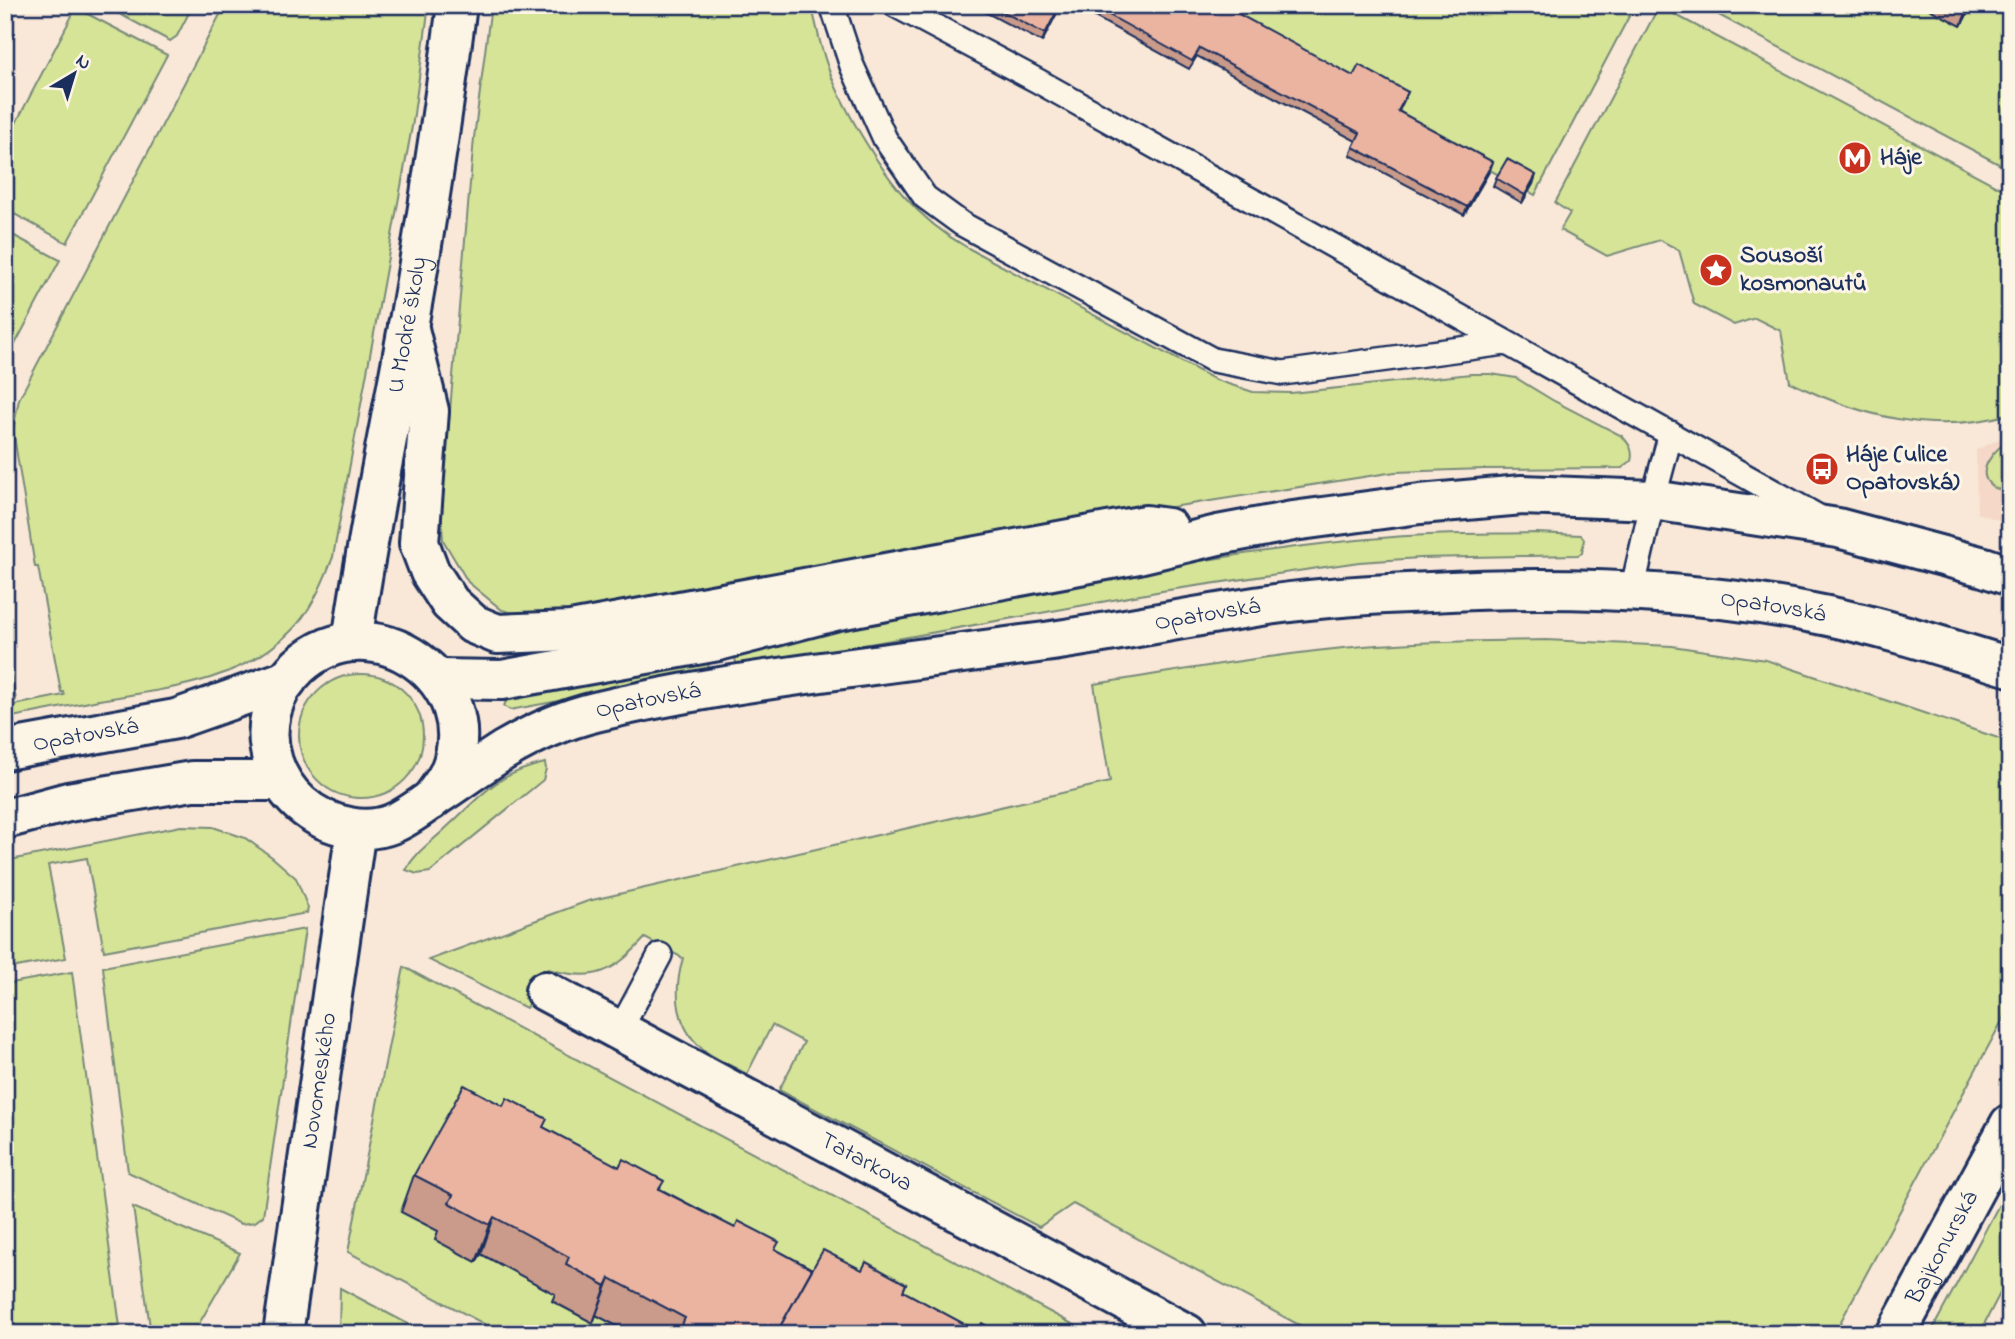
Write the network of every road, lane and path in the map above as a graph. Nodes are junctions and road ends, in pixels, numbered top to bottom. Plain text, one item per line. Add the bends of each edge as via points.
1 (457, 5) edge
2 (832, 5) edge
3 (895, 5) edge
4 (408, 325) junction
5 (1505, 343) junction
6 (1671, 433) junction
7 (1653, 499) junction
8 (1838, 528) junction
9 (1218, 535) junction
10 (2010, 576) edge
11 (1632, 591) junction
12 (352, 642) junction
13 (2010, 667) edge
14 (438, 679) junction
15 (287, 680) junction
16 (5, 750) edge
17 (281, 781) junction
18 (430, 801) junction
19 (5, 819) edge
20 (356, 829) junction
21 (660, 955) dead end
22 (545, 990) dead end
23 (620, 1030) junction
24 (2010, 1124) edge
25 (283, 1334) edge
26 (1187, 1334) edge
27 (1896, 1334) edge

1 - 4 main road, U Modré školy
2 - 5 lane via 852,66 885,139 925,197 962,224 1213,359 1283,373
3 - 5 lane
4 - 9 main road via 429,411 419,543 430,572 450,603 473,624 497,634 571,631 1146,525
4 - 12 main road, U Modré školy
5 - 6 lane
6 - 7 lane
6 - 8 lane
7 - 8 main road, Opatovská
7 - 9 main road, Opatovská via 1509,496 1407,505
7 - 11 lane
8 - 10 main road, Opatovská
9 - 14 main road, Opatovská via 838,610 718,641 502,680
11 - 13 main road, Opatovská via 1825,616
11 - 18 main road, Opatovská via 1508,588 1277,604 1074,638 726,685 564,721 531,735
12 - 14 main road, Opatovská via 400,649
12 - 15 main road, Opatovská via 316,654
14 - 18 main road, Opatovská via 452,709 456,742 448,774
15 - 16 main road, Opatovská via 176,719
15 - 17 main road, Opatovská via 274,704 269,729 271,756
17 - 19 main road via 192,781 68,802
17 - 20 main road, Opatovská via 294,800 312,814
18 - 20 main road, Opatovská via 396,823
20 - 25 main road, Novomeského
21 - 23 lane
22 - 23 main road, Tatarkova
23 - 26 main road, Tatarkova
24 - 27 main road, Bajkonurská

